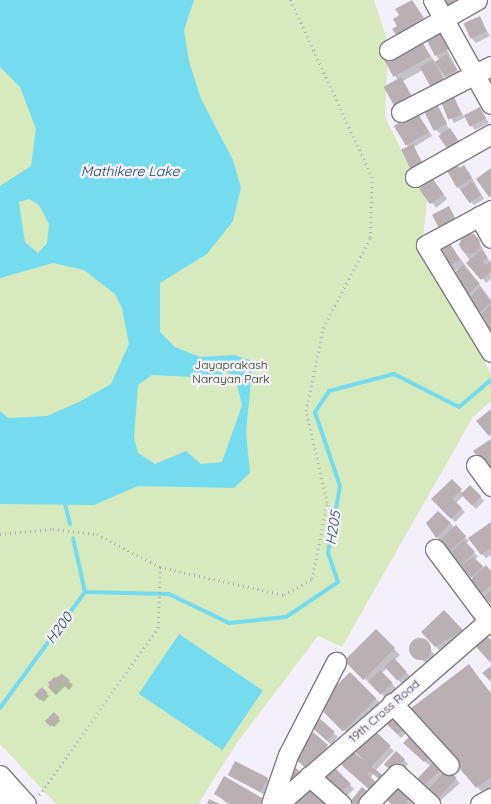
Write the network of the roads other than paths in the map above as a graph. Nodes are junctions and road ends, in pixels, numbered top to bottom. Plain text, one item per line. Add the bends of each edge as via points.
1 (432, 0) edge
2 (477, 0) edge
3 (442, 17) junction
4 (389, 50) dead end
5 (483, 70) edge
6 (491, 104) edge
7 (401, 112) dead end
8 (491, 134) edge
9 (415, 177) dead end
10 (485, 213) edge
11 (491, 238) edge
12 (491, 352) edge
13 (476, 465) dead end
14 (491, 486) edge
15 (435, 549) dead end
16 (490, 621) edge
17 (336, 662) dead end
18 (392, 703) junction
19 (449, 765) dead end
20 (0, 775) edge
21 (309, 776) junction
22 (491, 798) edge
23 (32, 800) edge
24 (271, 804) edge
25 (278, 804) edge
26 (342, 804) edge
27 (368, 804) edge
28 (430, 804) edge
29 (480, 804) edge

1 - 3 street
2 - 3 street
3 - 4 street
3 - 5 street
5 - 6 street
5 - 7 street
8 - 9 street
10 - 11 street
10 - 12 street via 426,245
13 - 14 street
15 - 16 street
16 - 18 street, 19th Cross Road
17 - 24 street via 288,755
18 - 19 street
18 - 21 street, 19th Cross Road
20 - 23 street
21 - 25 street, 19th Cross Road
21 - 26 street
22 - 29 street
27 - 28 street via 397,774

